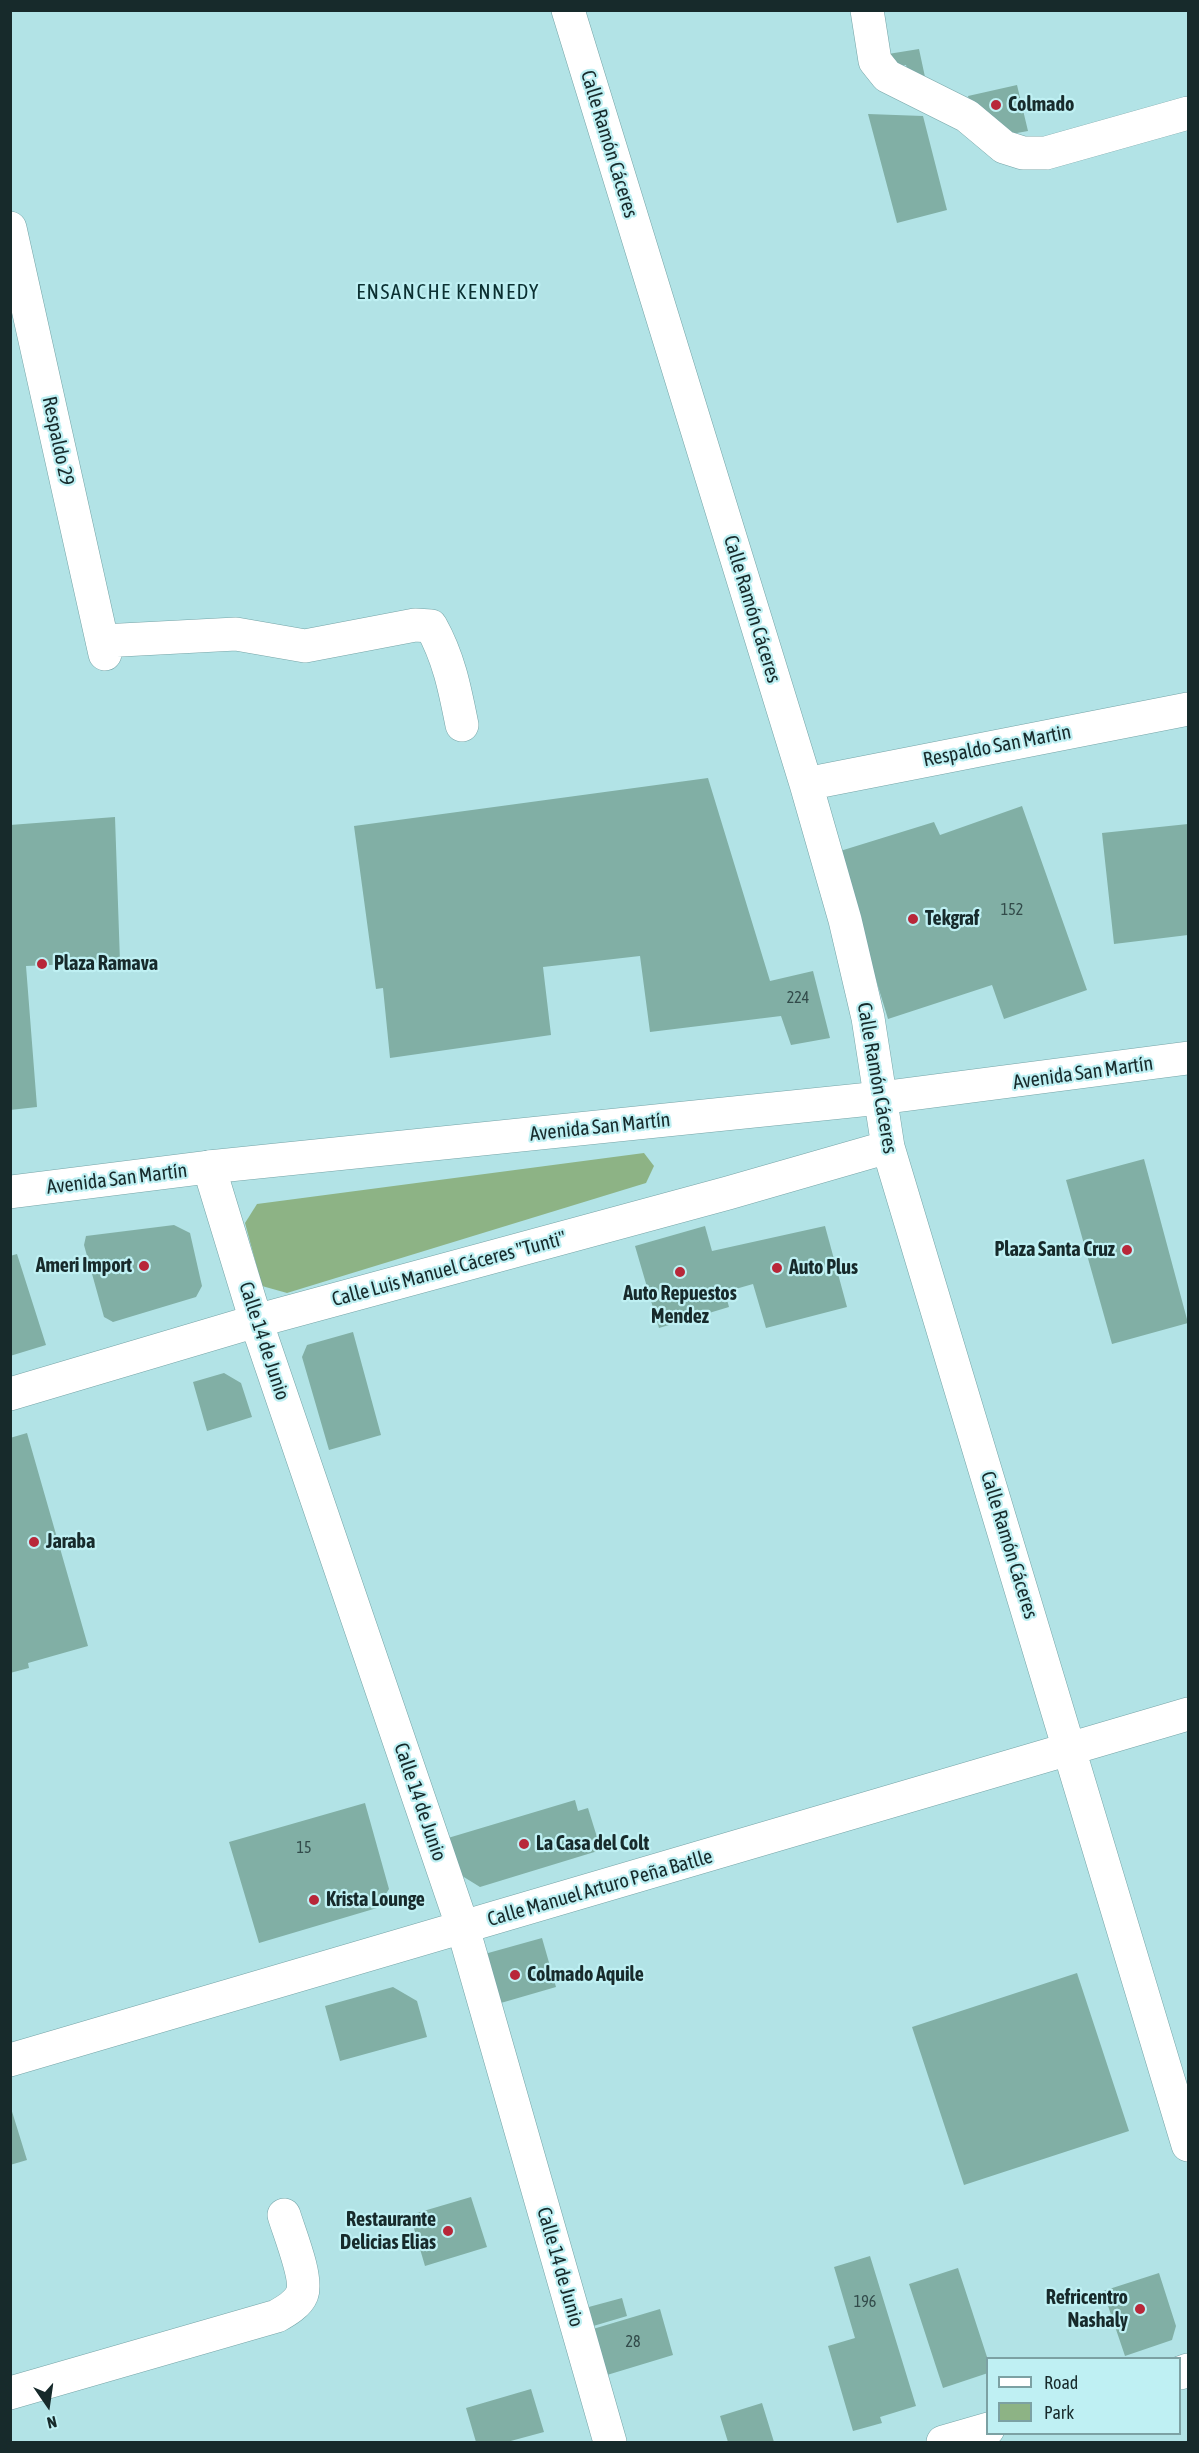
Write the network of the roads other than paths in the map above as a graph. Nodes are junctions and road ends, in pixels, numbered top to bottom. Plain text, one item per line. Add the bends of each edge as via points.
1 (568, 10) edge
2 (867, 10) edge
3 (1188, 113) edge
4 (10, 228) edge
5 (1188, 709) edge
6 (462, 725) dead end
7 (806, 784) junction
8 (1188, 1058) edge
9 (880, 1098) junction
10 (888, 1147) junction
11 (209, 1167) junction
12 (10, 1192) edge
13 (256, 1321) junction
14 (10, 1394) edge
15 (1188, 1714) edge
16 (1071, 1750) junction
17 (463, 1928) junction
18 (10, 2060) edge
19 (1188, 2145) edge
20 (284, 2215) dead end
21 (10, 2393) edge
22 (986, 2429) edge
23 (610, 2442) edge
24 (943, 2442) edge

1 - 7 street, Calle Ramón Cáceres
2 - 3 street via 875,61 887,76 967,116 1004,147 1023,153 1046,153
4 - 6 street, Respaldo 29 via 103,648 236,634 305,646 415,625 431,626 453,678
5 - 7 street, Respaldo San Martin
7 - 9 street, Calle Ramón Cáceres via 863,996
8 - 9 street, Avenida San Martín
9 - 10 street, Calle Ramón Cáceres
9 - 11 street, Avenida San Martín
10 - 13 street, Calle Luis Manuel Cáceres "Tunti"
10 - 16 street, Calle Ramón Cáceres
11 - 12 street, Avenida San Martín
11 - 13 street, Calle 14 de Junio
13 - 14 street, Calle Luis Manuel Cáceres "Tunti"
13 - 17 street, Calle 14 de Junio
15 - 16 street, Calle Manuel Arturo Peña Batlle
16 - 17 street, Calle Manuel Arturo Peña Batlle
16 - 19 street, Calle Ramón Cáceres
17 - 18 street, Calle Manuel Arturo Peña Batlle
17 - 23 street, Calle 14 de Junio
20 - 21 street via 303,2280 302,2294 292,2307 277,2316
22 - 24 street

